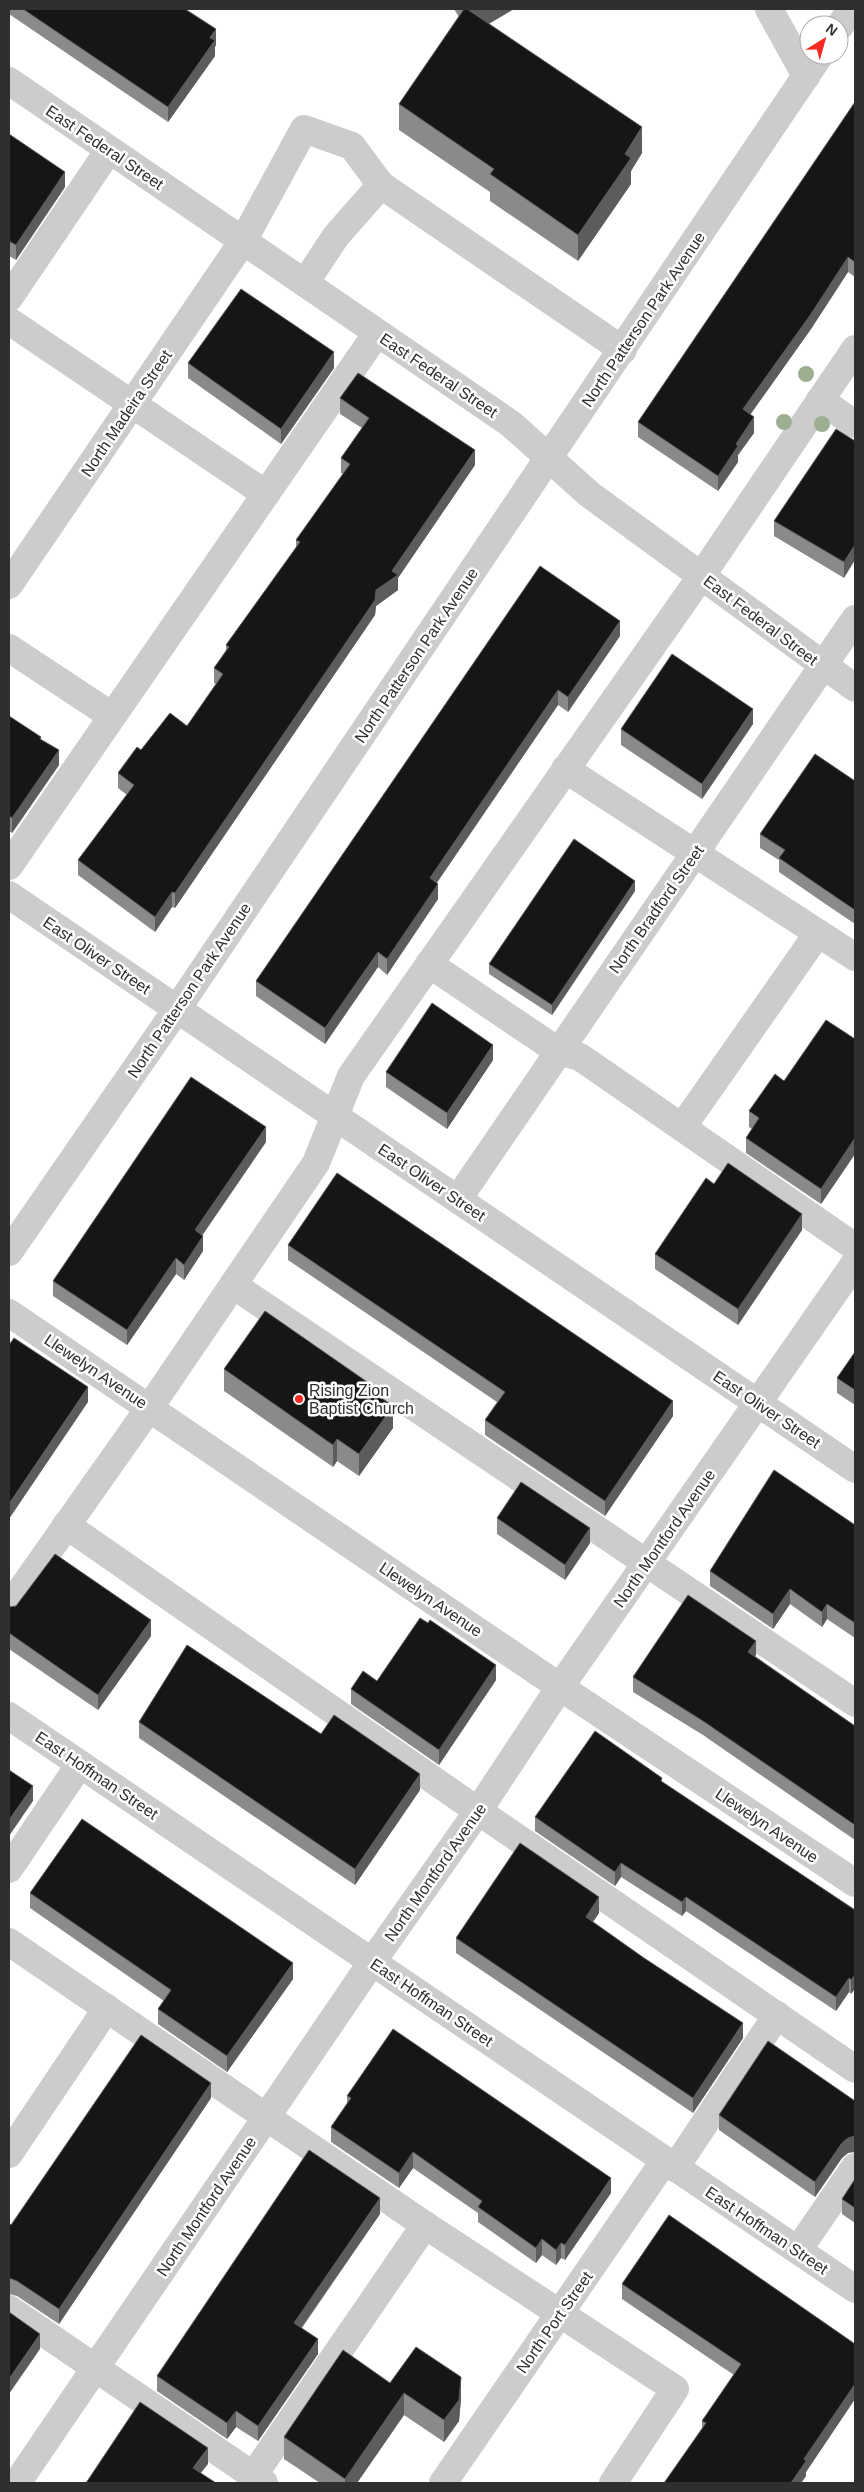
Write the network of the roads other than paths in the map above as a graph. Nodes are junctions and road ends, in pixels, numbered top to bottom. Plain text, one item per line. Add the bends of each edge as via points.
1 (769, 9) edge
2 (813, 66) edge
3 (9, 81) edge
4 (109, 150) junction
5 (382, 185) junction
6 (243, 241) junction
7 (304, 283) junction
8 (9, 298) edge
9 (9, 321) edge
10 (377, 333) junction
11 (623, 350) junction
12 (855, 350) edge
13 (820, 400) junction
14 (132, 405) junction
15 (855, 424) edge
16 (549, 459) junction
17 (266, 494) junction
18 (702, 576) junction
19 (9, 585) edge
20 (855, 619) edge
21 (9, 648) edge
22 (823, 665) junction
23 (855, 688) edge
24 (112, 716) junction
25 (564, 769) junction
26 (695, 853) junction
27 (9, 866) edge
28 (9, 895) edge
29 (818, 933) junction
30 (855, 957) edge
31 (429, 964) junction
32 (177, 1009) junction
33 (558, 1051) junction
34 (336, 1116) junction
35 (683, 1126) junction
36 (458, 1199) junction
37 (855, 1247) edge
38 (9, 1252) edge
39 (855, 1262) edge
40 (233, 1285) junction
41 (9, 1313) edge
42 (758, 1404) junction
43 (150, 1407) junction
44 (855, 1469) edge
45 (66, 1525) junction
46 (648, 1563) junction
47 (9, 1607) edge
48 (560, 1687) junction
49 (855, 1703) edge
50 (9, 1716) edge
51 (80, 1764) junction
52 (478, 1811) junction
53 (9, 1869) edge
54 (855, 1883) edge
55 (9, 1942) edge
56 (372, 1962) junction
57 (107, 2008) junction
58 (777, 2015) junction
59 (855, 2069) edge
60 (267, 2116) junction
61 (9, 2154) edge
62 (670, 2164) junction
63 (855, 2166) edge
64 (425, 2225) junction
65 (798, 2250) junction
66 (855, 2290) edge
67 (9, 2309) edge
68 (560, 2313) junction
69 (95, 2370) junction
70 (259, 2480) edge
71 (17, 2483) edge
72 (443, 2483) edge
73 (613, 2483) edge

1 - 2 street
2 - 11 street, North Patterson Park Avenue
3 - 4 street, East Federal Street
4 - 6 street, East Federal Street
4 - 8 street
5 - 6 street, North Madeira Street via 352,146 304,129
5 - 7 street via 336,236
5 - 11 street
6 - 7 street, East Federal Street
6 - 14 street, North Madeira Street
7 - 10 street, East Federal Street
9 - 14 street
10 - 16 street, East Federal Street via 511,424
10 - 17 street
11 - 16 street, North Patterson Park Avenue
12 - 13 street
13 - 15 street
13 - 18 street
14 - 17 street
14 - 19 street, North Madeira Street
16 - 18 street, East Federal Street via 589,494
16 - 32 street, North Patterson Park Avenue
17 - 24 street
18 - 22 street, East Federal Street
18 - 25 street
20 - 22 street, North Bradford Street
21 - 24 street
22 - 23 street, East Federal Street
22 - 26 street, North Bradford Street
24 - 27 street
25 - 26 street
25 - 31 street
26 - 29 street
26 - 33 street, North Bradford Street
28 - 32 street, East Oliver Street
29 - 30 street
29 - 35 street
31 - 33 street
31 - 34 street via 352,1076
32 - 34 street, East Oliver Street
32 - 38 street, North Patterson Park Avenue
33 - 35 street via 580,1057
33 - 36 street, North Bradford Street
34 - 36 street, East Oliver Street
34 - 40 street via 316,1163
35 - 37 street
36 - 42 street, East Oliver Street
39 - 42 street, North Montford Avenue
40 - 43 street
40 - 46 street
41 - 43 street, Llewelyn Avenue
42 - 44 street, East Oliver Street
42 - 46 street, North Montford Avenue
43 - 45 street
43 - 48 street, Llewelyn Avenue
45 - 47 street
45 - 52 street
46 - 48 street, North Montford Avenue
46 - 49 street
48 - 52 street, North Montford Avenue
48 - 54 street, Llewelyn Avenue
50 - 51 street, East Hoffman Street
51 - 53 street
51 - 56 street, East Hoffman Street
52 - 56 street, North Montford Avenue
52 - 58 street
55 - 57 street
56 - 60 street, North Montford Avenue
56 - 62 street, East Hoffman Street
57 - 60 street
57 - 61 street
58 - 59 street
58 - 62 street, North Port Street
60 - 64 street
60 - 69 street, North Montford Avenue
62 - 65 street, East Hoffman Street
62 - 68 street, North Port Street
63 - 65 street
64 - 68 street
64 - 70 street
65 - 66 street, East Hoffman Street
67 - 69 street
68 - 72 street, North Port Street
68 - 73 street via 675,2389
69 - 70 street
69 - 71 street, North Montford Avenue

